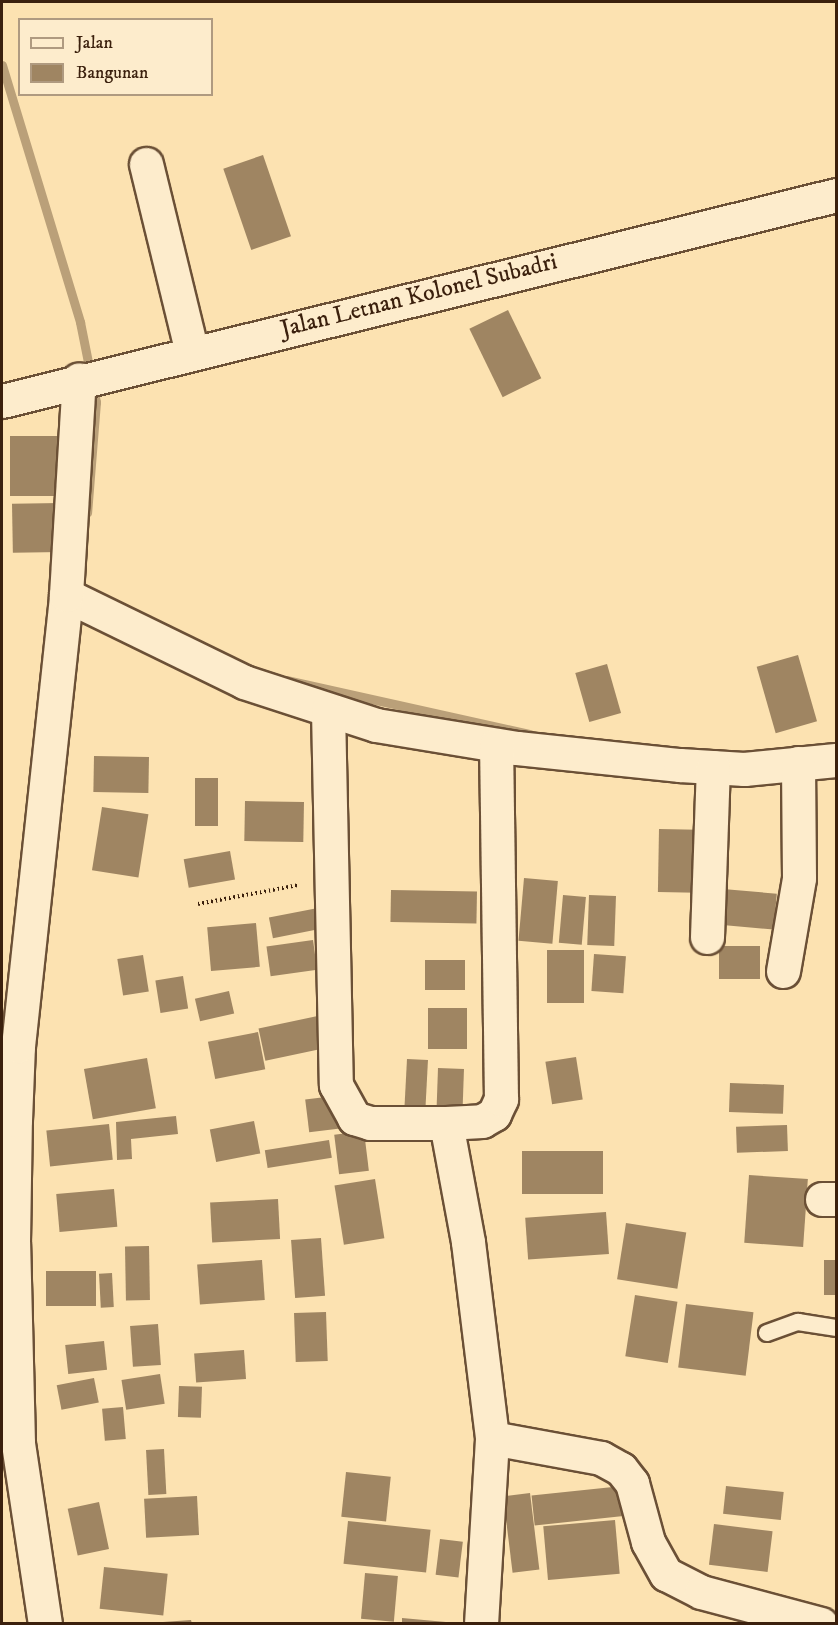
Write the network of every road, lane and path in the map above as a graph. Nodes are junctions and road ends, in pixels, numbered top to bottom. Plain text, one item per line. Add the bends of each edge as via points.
1 (146, 164) dead end
2 (837, 195) edge
3 (192, 352) junction
4 (79, 379) junction
5 (2, 400) edge
6 (66, 595) junction
7 (328, 710) junction
8 (496, 745) junction
9 (837, 760) edge
10 (798, 763) junction
11 (713, 767) junction
12 (332, 878) junction
13 (198, 904) dead end
14 (707, 937) dead end
15 (783, 971) dead end
16 (10, 1046) edge
17 (446, 1123) junction
18 (837, 1328) edge
19 (767, 1333) dead end
20 (492, 1438) junction
21 (10, 1442) edge
22 (45, 1623) edge
23 (481, 1623) edge
24 (821, 1623) edge

1 - 3 street
2 - 3 street, Jalan Letnan Kolonel Subadri
3 - 4 street, Jalan Letnan Kolonel Subadri
4 - 5 street, Jalan Letnan Kolonel Subadri
4 - 6 street
6 - 7 street via 244,682
6 - 16 street
7 - 8 street via 376,725
7 - 12 street
8 - 11 street
8 - 17 street via 501,1099 494,1114 482,1121
9 - 10 street
10 - 11 street via 744,769
10 - 15 street via 800,878
11 - 14 street
12 - 13 path
12 - 17 street via 336,1085 343,1102 354,1118 370,1123
16 - 21 street
17 - 20 street via 468,1242
18 - 19 lane via 798,1322
20 - 23 street
20 - 24 street via 602,1458 621,1469 632,1483 648,1542 666,1574 701,1592
21 - 22 street

